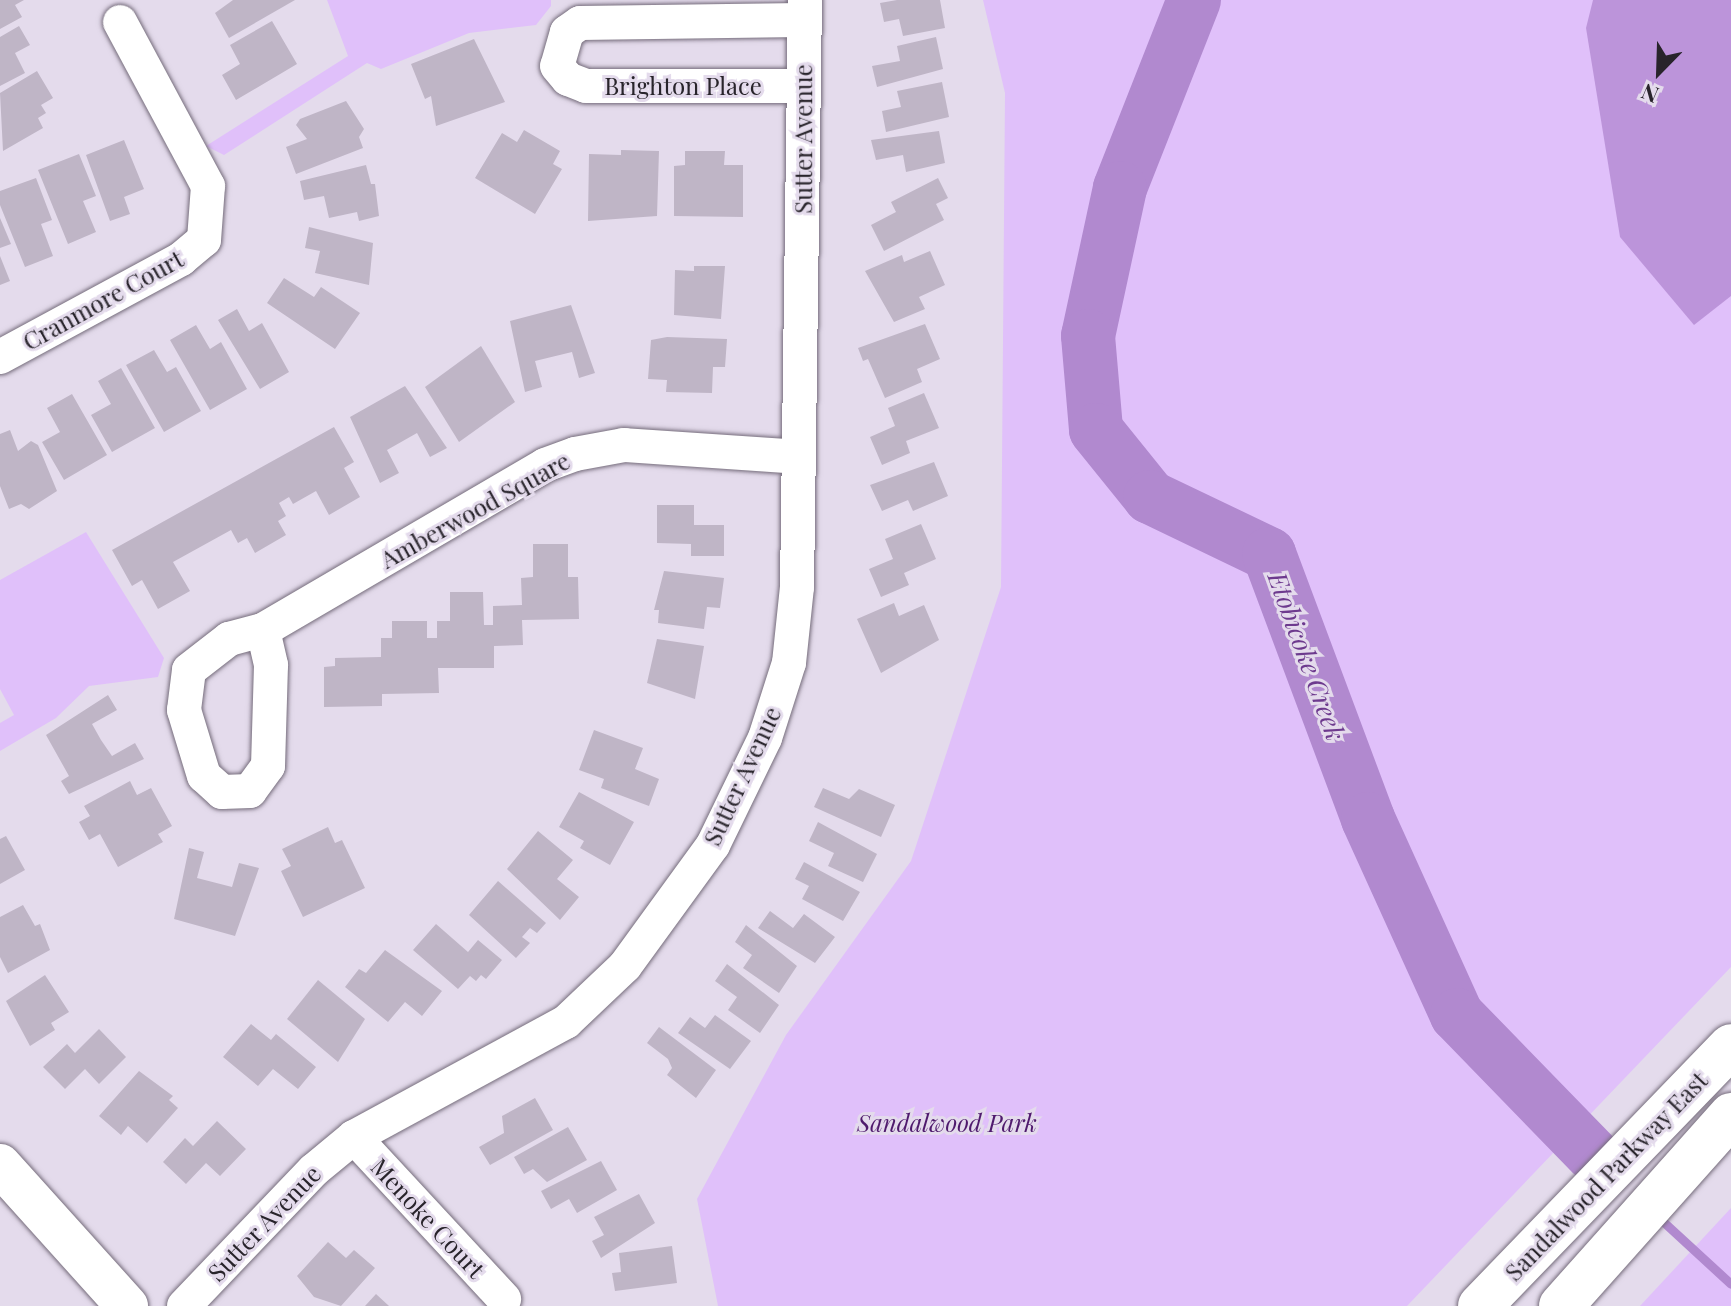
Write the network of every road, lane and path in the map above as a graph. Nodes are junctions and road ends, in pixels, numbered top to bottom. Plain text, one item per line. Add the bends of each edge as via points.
1 (803, 10) edge
2 (120, 22) dead end
3 (803, 86) junction
4 (0, 357) edge
5 (799, 457) junction
6 (263, 630) dead end
7 (1731, 1046) edge
8 (1731, 1115) edge
9 (354, 1137) junction
10 (0, 1165) edge
11 (504, 1299) dead end
12 (127, 1306) edge
13 (184, 1306) edge
14 (1480, 1306) edge
15 (1561, 1306) edge

1 - 3 street, Sutter Avenue
1 - 3 street, Brighton Place via 580,23 567,32 557,66 568,79 586,86
2 - 4 street, Cranmore Court via 208,186 204,240 181,259
3 - 5 street, Sutter Avenue
5 - 6 street, Amberwood Square via 624,445 575,454 545,465
5 - 9 street, Sutter Avenue via 797,587 789,663 765,738 713,845 625,966 566,1022
7 - 14 main road, Sandalwood Parkway East
8 - 15 main road, Sandalwood Parkway East
9 - 11 street, Menoke Court
9 - 13 street, Sutter Avenue via 314,1170
10 - 12 street

